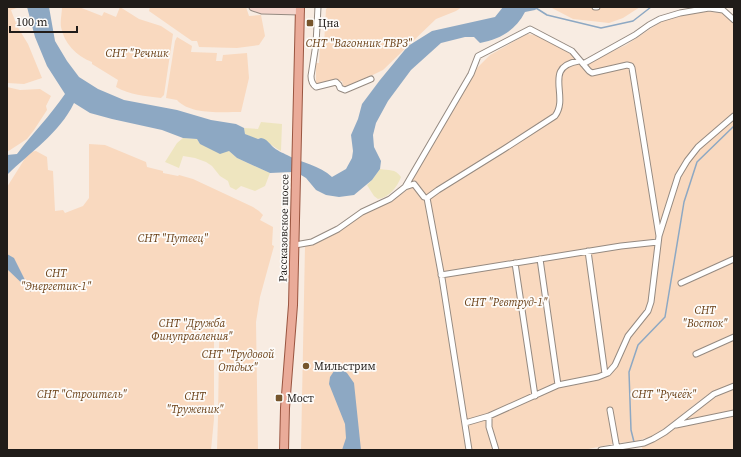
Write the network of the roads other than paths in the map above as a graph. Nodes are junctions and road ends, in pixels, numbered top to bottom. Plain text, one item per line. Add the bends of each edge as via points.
1 (253, 7) edge
2 (318, 7) edge
3 (300, 9) edge
4 (734, 20) edge
5 (581, 62) junction
6 (371, 79) dead end
7 (734, 116) edge
8 (405, 187) junction
9 (427, 198) junction
10 (659, 236) junction
11 (658, 242) junction
12 (295, 246) junction
13 (588, 251) junction
14 (734, 259) edge
15 (540, 260) junction
16 (515, 263) junction
17 (441, 275) junction
18 (681, 283) dead end
19 (734, 337) edge
20 (696, 354) dead end
21 (606, 374) junction
22 (558, 386) junction
23 (734, 386) edge
24 (535, 396) junction
25 (610, 410) dead end
26 (734, 413) edge
27 (488, 416) junction
28 (465, 423) junction
29 (675, 425) junction
30 (617, 448) edge
31 (284, 450) edge
32 (470, 450) edge
33 (496, 450) edge
34 (601, 450) edge

1 - 3 street via 262,10
2 - 6 street via 311,76 314,85 316,87 336,82 345,90
3 - 12 main road, Рассказовское шоссе
4 - 5 street via 723,10 709,8 680,13 660,19 635,35
5 - 8 street via 572,51 530,29 478,56 471,74
5 - 9 street via 563,66 560,70 560,106 555,116
5 - 10 street via 592,73 627,65 632,68
7 - 10 street via 698,147 687,161 678,176
8 - 9 street via 414,184
8 - 12 street via 390,199 362,212 338,229 312,242
9 - 17 street
10 - 11 street
11 - 13 street
11 - 21 street via 648,311 628,336 616,364
12 - 31 main road, Рассказовское шоссе
13 - 15 street
13 - 21 street
14 - 18 street
15 - 16 street
15 - 22 street
16 - 17 street
16 - 24 street
17 - 28 street
19 - 20 street
21 - 22 street
22 - 24 street
23 - 29 street via 714,394
24 - 27 street
25 - 30 street
26 - 29 street
27 - 28 street
27 - 33 street
28 - 32 street
29 - 30 street via 644,442
30 - 34 street

